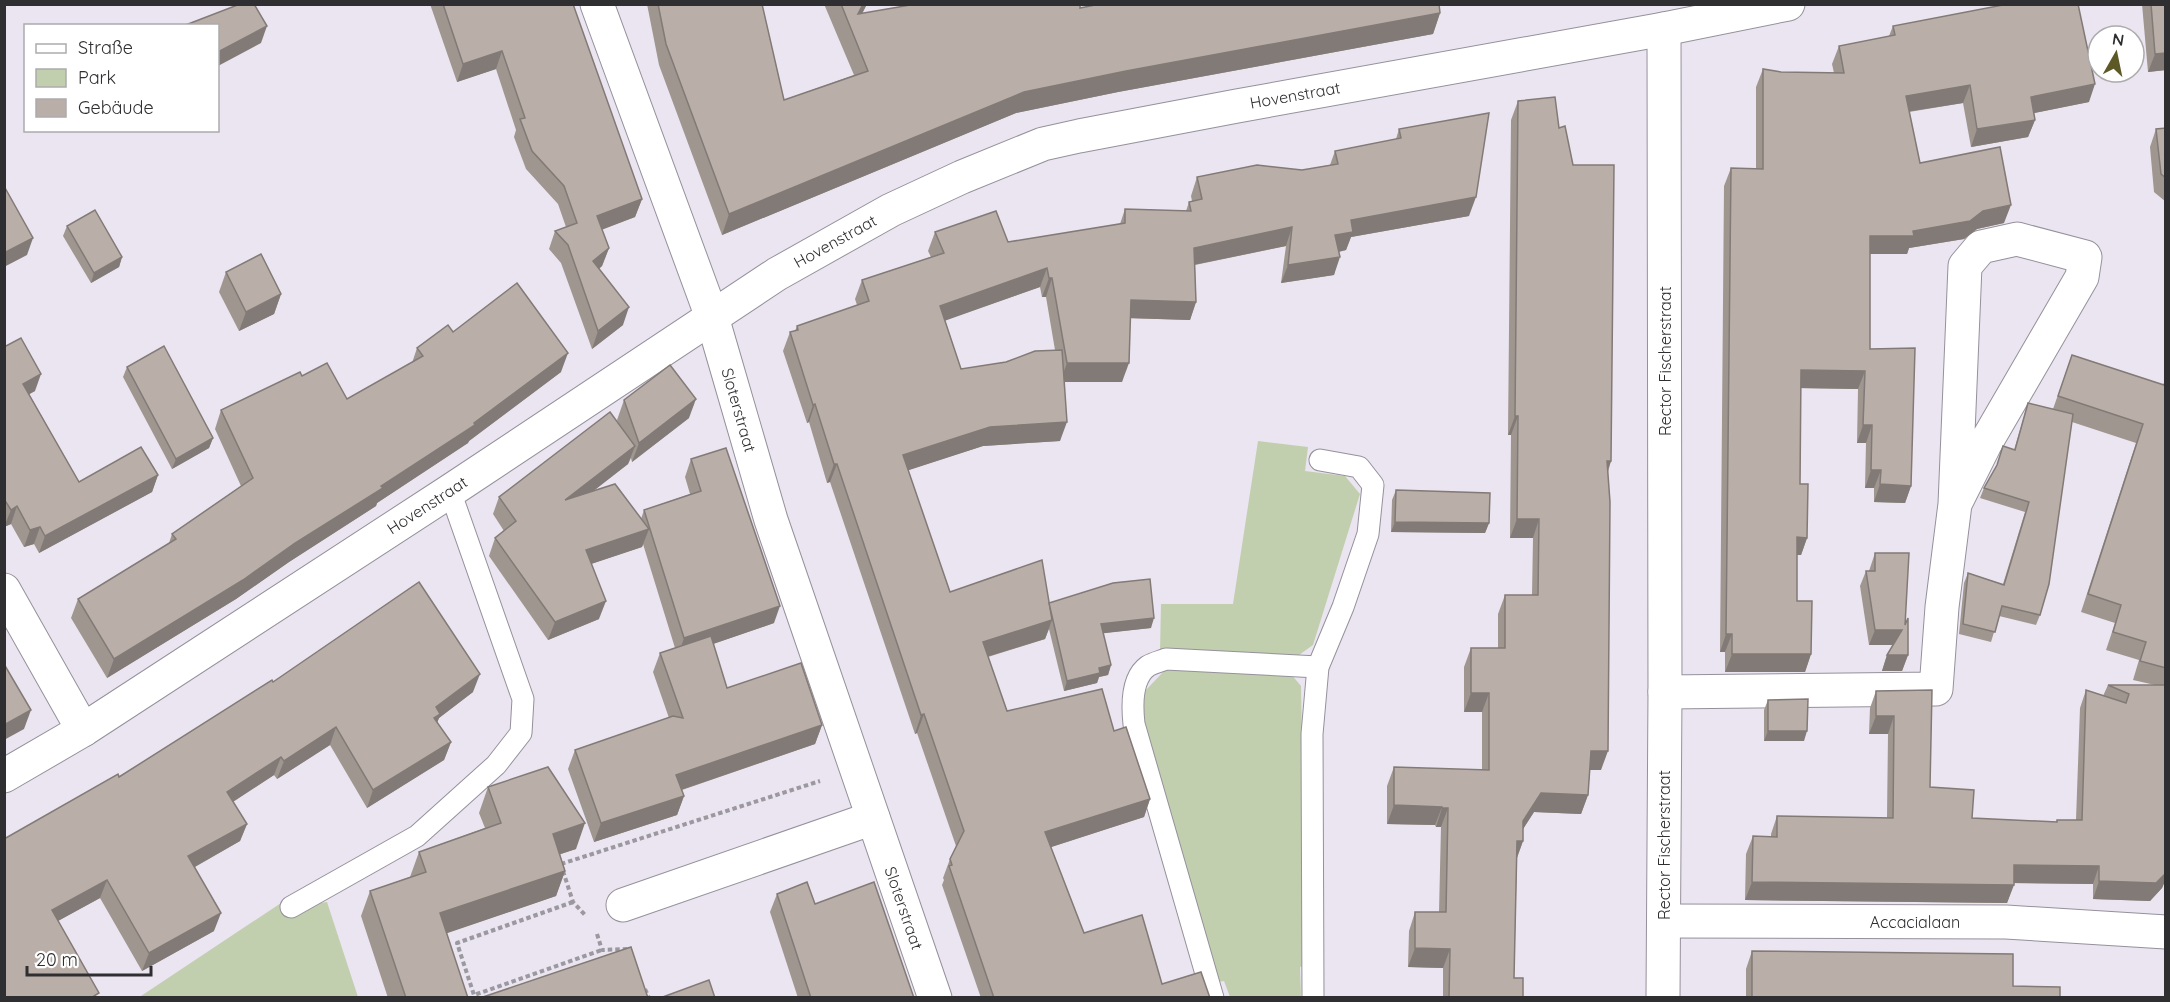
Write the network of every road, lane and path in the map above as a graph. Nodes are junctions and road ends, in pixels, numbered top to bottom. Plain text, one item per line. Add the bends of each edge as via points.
1 (597, 4) edge
2 (1788, 4) edge
3 (1664, 30) junction
4 (712, 317) junction
5 (1320, 460) dead end
6 (450, 491) junction
7 (1955, 504) junction
8 (4, 590) edge
9 (1318, 667) junction
10 (1665, 692) junction
11 (83, 730) junction
12 (856, 770) junction
13 (4, 776) edge
14 (873, 818) junction
15 (559, 856) edge
16 (561, 864) junction
17 (573, 902) junction
18 (623, 905) joint
19 (291, 907) dead end
20 (1664, 921) junction
21 (594, 924) junction
22 (2166, 932) edge
23 (602, 950) junction
24 (633, 959) edge
25 (645, 988) edge
26 (649, 998) edge
27 (934, 998) edge
28 (1213, 998) edge
29 (1313, 998) edge
30 (1663, 998) edge

1 - 4 street, Sloterstraat
2 - 3 street, Hovenstraat
3 - 4 street, Hovenstraat via 1043,144 891,210 777,274
3 - 10 street, Rector Fischerstraat
4 - 6 street, Hovenstraat
4 - 12 street, Sloterstraat via 771,520
5 - 9 lane via 1359,467 1373,486 1368,534
6 - 11 street, Hovenstraat
6 - 19 lane via 523,699 521,733 496,765 417,836
7 - 7 street via 1985,444 2082,277 2085,257 2018,239 1981,247 1965,266
7 - 10 street via 1936,689
8 - 11 street
9 - 28 lane via 1166,659 1147,666 1136,684 1134,724
9 - 29 lane via 1312,734
10 - 20 street, Rector Fischerstraat
11 - 13 street, Hovenstraat
12 - 14 street, Sloterstraat
12 - 16 path
14 - 18 street
14 - 27 street, Sloterstraat
15 - 16 path
16 - 17 path
17 - 21 path
17 - 23 path via 457,943 474,995
18 - 21 path
20 - 22 street, Accacialaan via 2007,922
20 - 30 street, Rector Fischerstraat
21 - 23 path
23 - 24 path via 629,949
25 - 26 path

